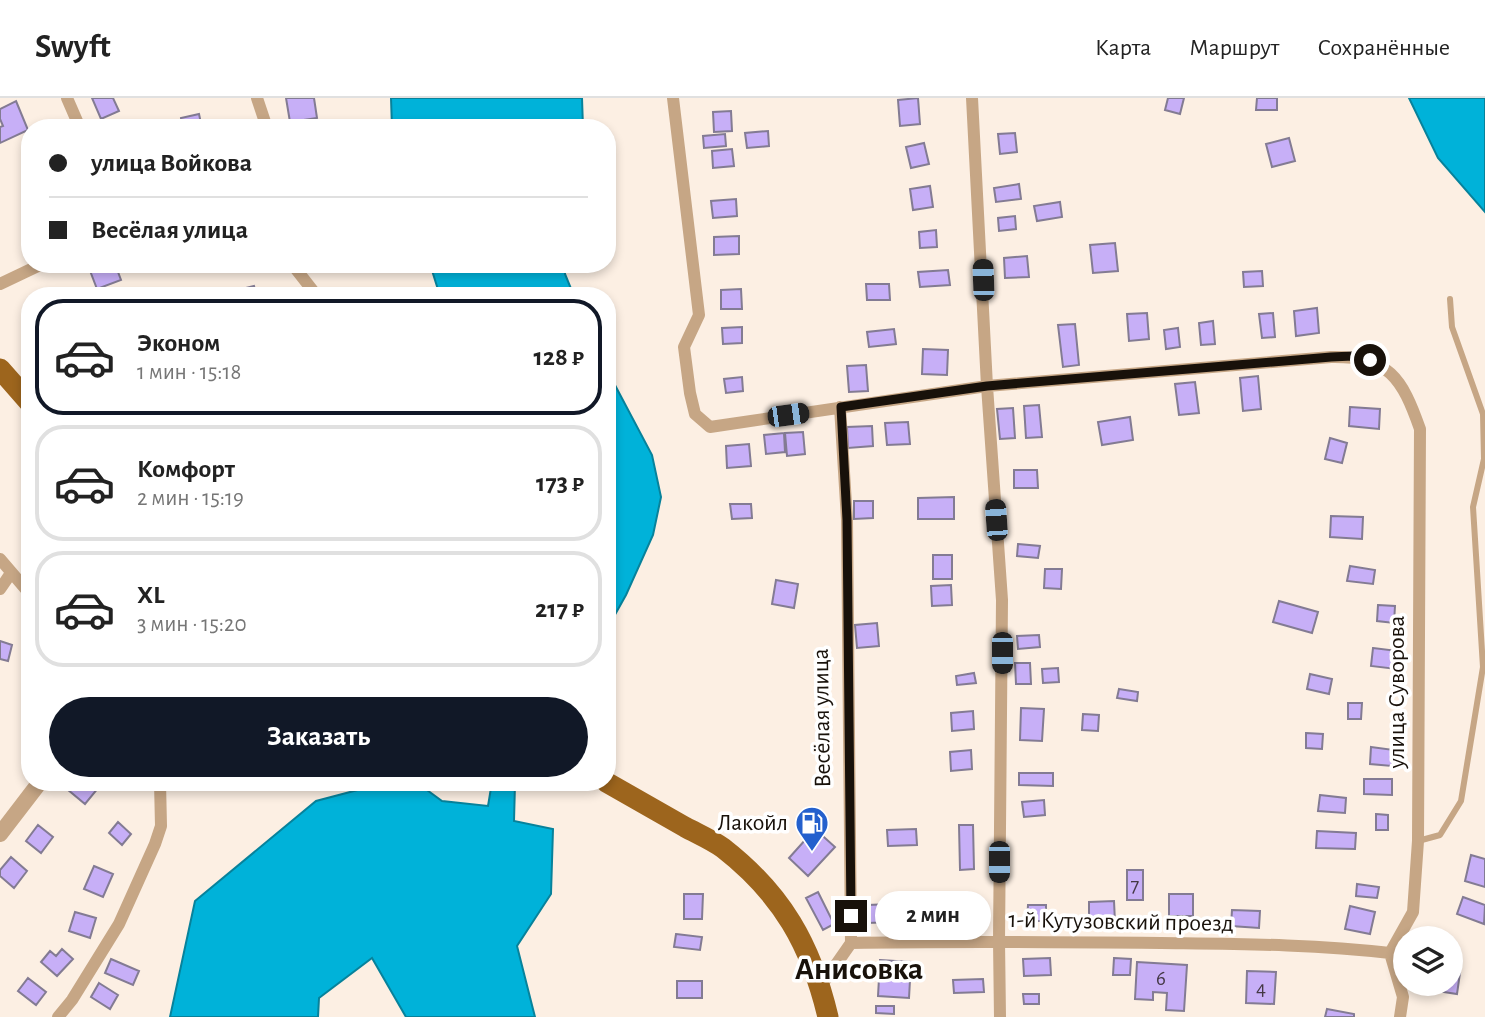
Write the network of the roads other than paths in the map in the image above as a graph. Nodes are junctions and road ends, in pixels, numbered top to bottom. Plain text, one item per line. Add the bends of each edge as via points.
1 (67, 98) edge
2 (257, 98) edge
3 (673, 98) edge
4 (972, 98) edge
5 (76, 119) edge
6 (264, 119) edge
7 (23, 273) edge
8 (299, 273) edge
9 (0, 284) edge
10 (310, 287) edge
11 (1450, 299) dead end
12 (0, 369) edge
13 (987, 386) junction
14 (21, 394) edge
15 (841, 407) junction
16 (0, 559) edge
17 (10, 573) junction
18 (21, 585) edge
19 (0, 589) edge
20 (616, 788) edge
21 (33, 791) edge
22 (160, 791) edge
23 (0, 834) edge
24 (1418, 841) junction
25 (999, 941) junction
26 (851, 943) junction
27 (1390, 953) junction
28 (821, 986) junction
29 (58, 1017) edge
30 (828, 1017) edge
31 (1000, 1017) edge
32 (1400, 1017) edge

1 - 5 street
2 - 6 street
3 - 15 street via 699,315 684,347 695,414 710,427
4 - 13 street
7 - 9 street
8 - 10 street
11 - 24 lane via 1452,327 1483,414 1484,459 1473,507 1483,667 1461,800 1440,835
12 - 14 main road
13 - 15 street
13 - 24 street, улица Суворова via 1331,357 1362,358 1386,369 1410,401 1420,429
13 - 25 street via 1002,600
15 - 26 street, Весёлая улица via 847,520
16 - 17 street
17 - 18 street
17 - 19 street
20 - 28 main road via 721,847 766,886 803,940
21 - 23 street
22 - 29 street via 161,826 120,924
24 - 27 street, улица Суворова via 1413,912
25 - 26 street, 1-й Кутузовский проезд
25 - 27 street, 1-й Кутузовский проезд via 1336,947
25 - 31 street
26 - 28 street
27 - 32 street via 1403,997
28 - 30 main road

